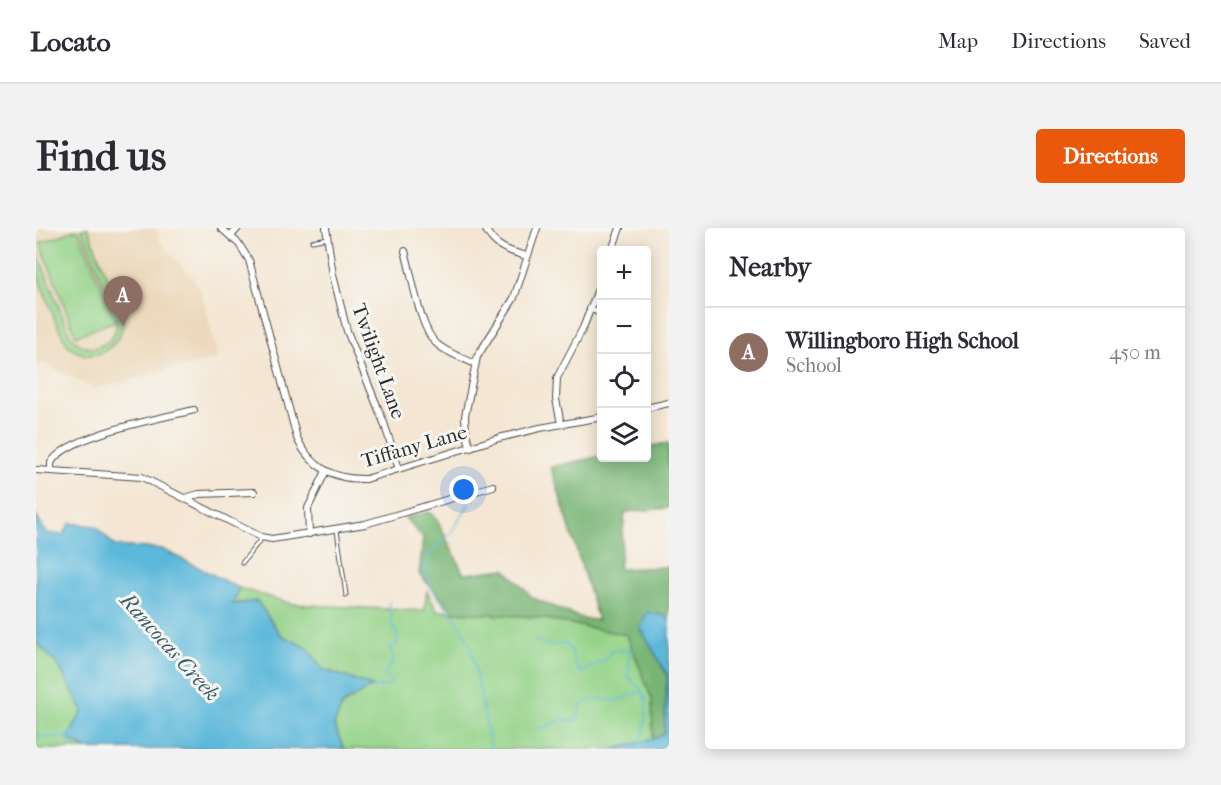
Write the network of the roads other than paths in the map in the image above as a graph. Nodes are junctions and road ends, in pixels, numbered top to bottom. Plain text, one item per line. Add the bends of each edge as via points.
1 (221, 228) edge
2 (238, 228) edge
3 (326, 228) edge
4 (485, 228) edge
5 (537, 228) edge
6 (620, 228) edge
7 (231, 236) junction
8 (327, 238) junction
9 (312, 241) dead end
10 (613, 246) edge
11 (405, 250) dead end
12 (527, 256) junction
13 (597, 292) edge
14 (590, 309) junction
15 (597, 311) edge
16 (475, 364) junction
17 (669, 402) edge
18 (651, 407) edge
19 (194, 410) dead end
20 (597, 418) edge
21 (561, 424) junction
22 (471, 448) junction
23 (399, 469) junction
24 (36, 470) edge
25 (51, 471) junction
26 (326, 471) junction
27 (493, 486) dead end
28 (254, 492) dead end
29 (185, 498) junction
30 (337, 530) junction
31 (309, 534) junction
32 (262, 537) junction
33 (242, 563) dead end
34 (346, 595) dead end

1 - 7 street, Tiffany Lane
2 - 7 street
3 - 8 street, Twilight Lane
4 - 12 street via 500,248
5 - 12 street
6 - 10 street
7 - 26 street, Tiffany Lane via 249,260 297,438 306,454
8 - 9 lane
8 - 23 street, Twilight Lane via 350,339
11 - 16 street via 429,335 438,346
12 - 16 street via 514,298
13 - 14 street
14 - 15 street
14 - 21 street via 557,378
16 - 22 street via 465,416
17 - 18 street
19 - 25 street via 97,435 59,452 51,463
20 - 21 street, Tiffany Lane
21 - 22 street, Tiffany Lane
22 - 23 street, Tiffany Lane
23 - 26 street, Tiffany Lane via 366,479
24 - 25 street
25 - 29 street via 136,476
26 - 31 street via 308,508
27 - 30 street
28 - 29 street
29 - 32 street
30 - 31 street
30 - 34 lane
31 - 32 street via 278,539
32 - 33 lane

